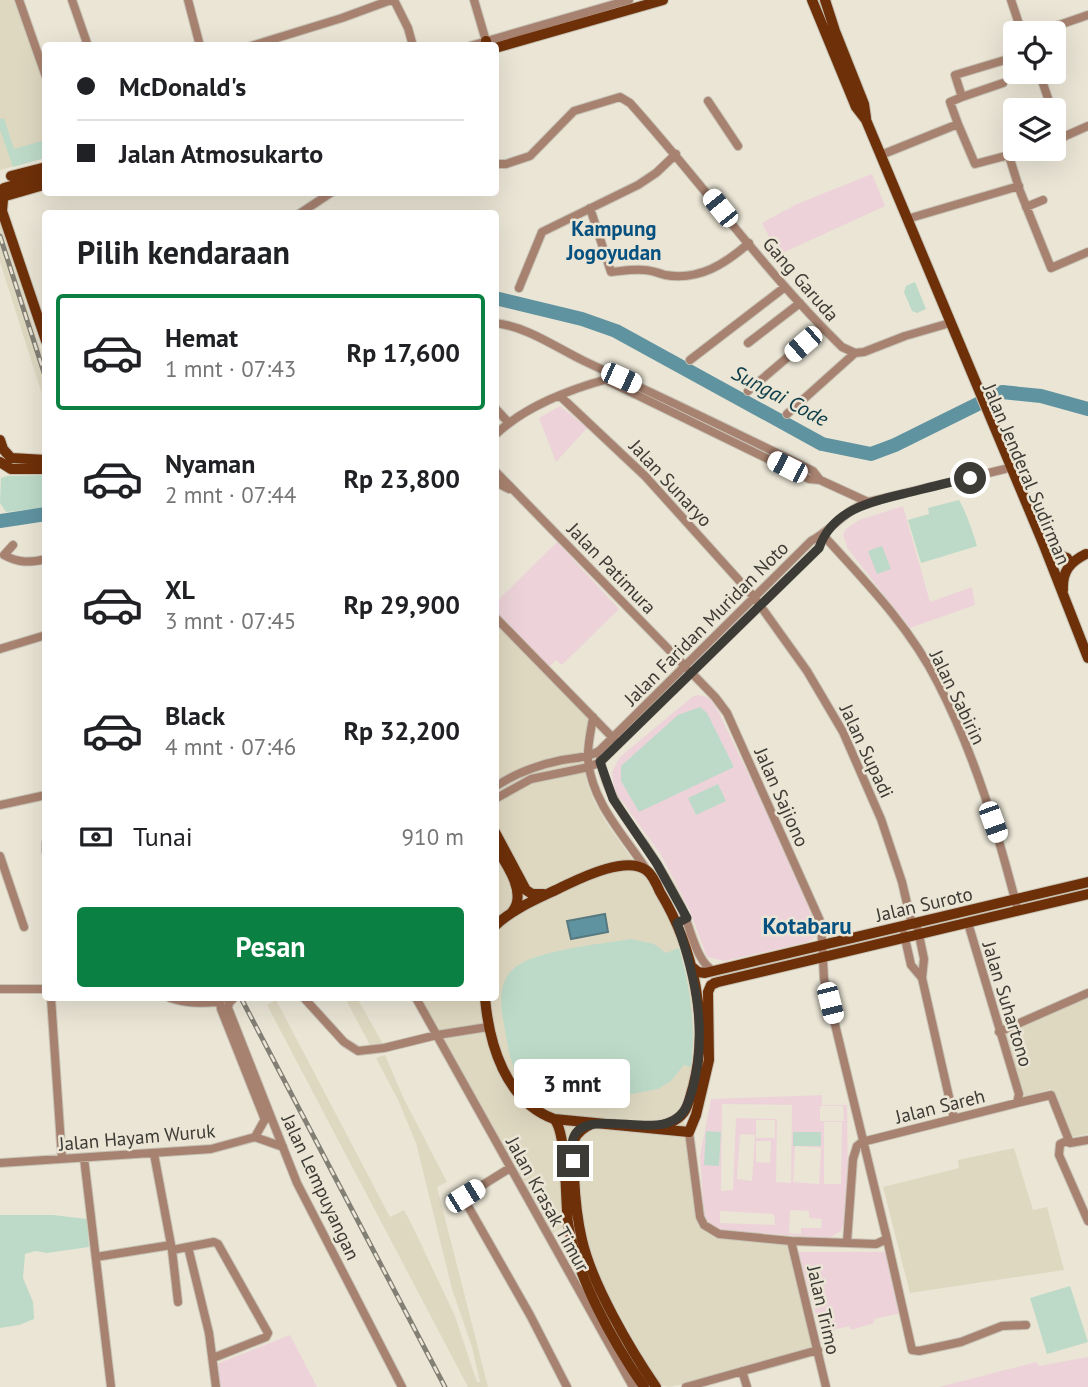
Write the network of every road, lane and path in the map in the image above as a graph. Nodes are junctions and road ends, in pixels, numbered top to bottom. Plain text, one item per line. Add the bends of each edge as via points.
1 (19, 0) edge
2 (72, 0) edge
3 (188, 0) edge
4 (391, 0) edge
5 (474, 0) edge
6 (663, 0) edge
7 (812, 0) edge
8 (825, 0) edge
9 (1011, 0) edge
10 (627, 4) edge
11 (1088, 15) edge
12 (1018, 21) edge
13 (1066, 22) edge
14 (87, 42) edge
15 (199, 42) edge
16 (264, 42) edge
17 (412, 42) edge
18 (489, 42) edge
19 (499, 42) edge
20 (840, 56) junction
21 (1003, 61) edge
22 (42, 66) edge
23 (1003, 83) dead end
24 (962, 97) junction
25 (708, 101) dead end
26 (958, 124) junction
27 (1088, 126) edge
28 (1066, 136) edge
29 (738, 146) dead end
30 (676, 154) junction
31 (881, 155) junction
32 (1003, 157) edge
33 (1011, 161) edge
34 (499, 164) edge
35 (42, 168) edge
36 (11, 176) joint
37 (42, 178) edge
38 (42, 186) edge
39 (1019, 186) junction
40 (3, 193) junction
41 (326, 196) edge
42 (1043, 200) dead end
43 (1026, 207) junction
44 (590, 208) junction
45 (305, 210) edge
46 (907, 219) junction
47 (749, 243) junction
48 (1088, 252) edge
49 (785, 286) junction
50 (519, 288) dead end
51 (800, 303) junction
52 (950, 323) junction
53 (499, 324) edge
54 (821, 328) junction
55 (42, 329) edge
56 (748, 343) dead end
57 (855, 353) junction
58 (690, 360) dead end
59 (621, 378) junction
60 (604, 379) junction
61 (748, 391) dead end
62 (560, 396) junction
63 (657, 399) junction
64 (499, 412) edge
65 (787, 414) dead end
66 (509, 423) junction
67 (499, 432) edge
68 (0, 440) edge
69 (1000, 448) junction
70 (42, 460) edge
71 (0, 462) edge
72 (1005, 468) junction
73 (42, 469) edge
74 (499, 475) edge
75 (499, 484) edge
76 (515, 492) junction
77 (868, 502) junction
78 (1031, 531) junction
79 (823, 535) junction
80 (13, 545) dead end
81 (1044, 547) junction
82 (1087, 554) edge
83 (2, 556) edge
84 (1067, 558) junction
85 (42, 560) edge
86 (1047, 561) junction
87 (754, 597) junction
88 (1065, 603) junction
89 (760, 607) junction
90 (499, 621) edge
91 (42, 636) edge
92 (0, 649) edge
93 (1088, 658) edge
94 (685, 666) junction
95 (692, 673) junction
96 (593, 717) junction
97 (616, 741) junction
98 (598, 751) junction
99 (588, 756) junction
100 (600, 762) junction
101 (589, 766) junction
102 (527, 770) junction
103 (531, 779) junction
104 (499, 785) edge
105 (42, 796) edge
106 (499, 797) edge
107 (0, 805) edge
108 (499, 839) edge
109 (499, 854) edge
110 (0, 856) edge
111 (647, 870) junction
112 (1088, 882) edge
113 (551, 892) junction
114 (1088, 894) edge
115 (1016, 906) junction
116 (510, 914) junction
117 (682, 921) junction
118 (499, 923) edge
119 (968, 923) junction
120 (24, 927) dead end
121 (911, 930) junction
122 (823, 951) junction
123 (690, 964) junction
124 (716, 977) junction
125 (922, 978) junction
126 (0, 989) edge
127 (42, 989) edge
128 (1088, 993) edge
129 (51, 1001) edge
130 (180, 1001) edge
131 (202, 1001) edge
132 (222, 1001) edge
133 (231, 1001) edge
134 (307, 1001) edge
135 (418, 1001) edge
136 (485, 1001) edge
137 (697, 1001) junction
138 (488, 1027) junction
139 (999, 1032) junction
140 (437, 1035) junction
141 (1018, 1098) junction
142 (267, 1116) junction
143 (554, 1119) junction
144 (954, 1119) junction
145 (597, 1122) junction
146 (651, 1127) junction
147 (690, 1132) junction
148 (256, 1137) junction
149 (1069, 1140) junction
150 (1088, 1140) edge
151 (862, 1142) junction
152 (283, 1147) junction
153 (154, 1154) junction
154 (84, 1158) junction
155 (62, 1159) junction
156 (0, 1163) edge
157 (510, 1168) junction
158 (571, 1204) junction
159 (1088, 1221) edge
160 (887, 1239) junction
161 (792, 1241) junction
162 (847, 1242) junction
163 (188, 1247) junction
164 (172, 1248) junction
165 (96, 1257) junction
166 (587, 1286) junction
167 (178, 1302) dead end
168 (1026, 1325) dead end
169 (818, 1350) junction
170 (213, 1358) junction
171 (742, 1371) junction
172 (111, 1387) edge
173 (216, 1387) edge
174 (402, 1387) edge
175 (567, 1387) edge
176 (633, 1387) edge
177 (644, 1387) edge
178 (656, 1387) edge
179 (686, 1387) edge
180 (747, 1387) edge
181 (826, 1387) edge

1 - 22 street
2 - 14 street
3 - 15 street
4 - 16 street
4 - 17 street
5 - 18 street
6 - 10 main road
7 - 20 main road, Jalan Jenderal Sudirman
8 - 20 main road, Jalan Jenderal Sudirman
9 - 12 street
10 - 19 main road
11 - 13 street
20 - 31 main road, Jalan Jenderal Sudirman via 856,107
21 - 24 street via 955,75
23 - 24 street
24 - 26 street via 950,102
25 - 29 street
26 - 31 street
26 - 32 street via 975,164
27 - 28 street
30 - 34 street, Gang Garuda via 620,97 575,111 530,156
30 - 44 street via 648,179
30 - 47 street, Gang Garuda
31 - 46 main road, Jalan Jenderal Sudirman
33 - 39 street
35 - 36 main road
36 - 40 street
37 - 40 main road
38 - 40 main road
39 - 43 street
39 - 46 street
40 - 55 main road via 2,211
41 - 45 street
42 - 43 street
43 - 48 street via 1051,268
44 - 47 street via 611,272 701,273 730,261
44 - 50 street via 542,232
46 - 52 main road, Jalan Jenderal Sudirman
47 - 49 street, Gang Garuda
49 - 51 street, Gang Garuda
49 - 58 street
51 - 54 street, Gang Garuda
51 - 56 street
52 - 57 street
52 - 69 main road, Jalan Jenderal Sudirman
53 - 59 street via 519,328
54 - 57 street, Gang Garuda
54 - 61 street
57 - 65 street
59 - 60 street
59 - 63 street
60 - 62 street
60 - 63 street
62 - 66 street
62 - 87 street, Jalan Sunaryo via 645,476
63 - 77 street via 813,471 820,480
64 - 66 street
66 - 67 street
68 - 70 main road via 11,458
69 - 72 main road, Jalan Jenderal Sudirman
69 - 81 main road, Jalan Jenderal Sudirman
71 - 73 main road via 11,468
72 - 77 street, Jalan Faridan Muridan Noto
72 - 78 main road, Jalan Jenderal Sudirman
74 - 76 street, Jalan Patimura
75 - 76 street, Jalan Patimura
76 - 94 street, Jalan Patimura
77 - 79 street, Jalan Faridan Muridan Noto via 845,514
78 - 81 main road
78 - 86 main road, Jalan Jenderal Sudirman
79 - 87 street, Jalan Faridan Muridan Noto via 811,541
79 - 89 street, Jalan Faridan Muridan Noto via 819,548
79 - 115 street, Jalan Sabirin via 896,620 937,682 997,830
80 - 83 street
81 - 84 main road
81 - 86 main road, Jalan Jenderal Sudirman
82 - 84 main road
82 - 88 main road via 1065,573
83 - 85 street via 24,562
84 - 86 main road
86 - 88 main road, Jalan Jenderal Sudirman
87 - 89 street, Jalan Sunaryo
87 - 94 street, Jalan Faridan Muridan Noto
88 - 93 main road, Jalan Jenderal Sudirman
89 - 95 street, Jalan Faridan Muridan Noto
89 - 121 street, Jalan Supadi via 815,684 846,740 890,844
90 - 96 street
91 - 92 street
94 - 95 street, Jalan Patimura
94 - 97 street, Jalan Faridan Muridan Noto
95 - 97 street, Jalan Faridan Muridan Noto
95 - 122 street, Jalan Sajiono via 727,713 819,917
96 - 97 street
96 - 99 street
97 - 98 street
97 - 100 street
98 - 99 street
98 - 100 street
99 - 101 street
99 - 102 street
100 - 101 street
100 - 117 street via 613,799 671,887
101 - 103 street
101 - 111 street via 607,814
102 - 103 street
102 - 104 street
103 - 106 street
105 - 107 street
108 - 113 main road via 528,892
109 - 116 main road via 517,890 517,904
110 - 120 street
111 - 113 main road via 632,866 606,869
111 - 117 main road
112 - 115 main road, Jalan Suroto
113 - 116 main road
114 - 115 main road, Jalan Suroto
115 - 119 main road, Jalan Suroto
115 - 121 main road, Jalan Suroto
116 - 118 main road
117 - 123 main road
117 - 124 street via 702,962
119 - 121 main road, Jalan Suroto
119 - 139 street, Jalan Suhartono
121 - 122 main road, Jalan Suroto
121 - 125 street via 924,960
121 - 125 street via 911,965
122 - 124 main road, Jalan Suroto
122 - 151 street, Jalan Sajiono via 824,979
123 - 124 main road, Jalan Suroto via 700,973
123 - 137 main road
124 - 137 main road, Jalan Suroto via 701,988
124 - 147 main road via 708,992 709,1060
125 - 144 street
126 - 127 street
128 - 139 street
129 - 155 street
130 - 131 street
132 - 142 street, Jalan Lempuyangan
133 - 142 street, Jalan Lempuyangan via 228,1008
134 - 140 street via 358,1051
135 - 140 street, Jalan Krasak Timur
136 - 138 main road
137 - 146 main road via 699,1052 688,1103 677,1118
138 - 140 street
138 - 143 main road via 516,1090
139 - 141 street, Jalan Suhartono
140 - 157 street, Jalan Krasak Timur
141 - 144 street, Jalan Sareh
141 - 149 street, Jalan Sareh via 1051,1095
142 - 148 street
142 - 152 street, Jalan Lempuyangan
143 - 145 main road
143 - 158 main road via 562,1133
144 - 151 street, Jalan Sareh
145 - 146 main road
145 - 158 main road via 579,1130 573,1139
146 - 147 main road
147 - 161 street via 704,1225 719,1234
148 - 152 street
148 - 153 street, Jalan Hayam Wuruk via 211,1149
149 - 150 street via 1072,1144
149 - 159 street via 1060,1144 1059,1155
151 - 160 street, Jalan Sajiono
151 - 162 street via 853,1159
152 - 174 street, Jalan Lempuyangan
153 - 154 street, Jalan Hayam Wuruk
153 - 164 street
154 - 155 street, Jalan Hayam Wuruk
154 - 165 street
155 - 156 street, Jalan Hayam Wuruk
157 - 166 street, Jalan Krasak Timur
157 - 175 street via 464,1199
158 - 166 main road
160 - 162 street via 876,1244
160 - 168 street, Jalan Sajiono via 912,1350 961,1342 1002,1326
161 - 162 street
161 - 169 street, Jalan Trimo
163 - 164 street
163 - 170 street
163 - 170 street via 218,1244 268,1334
164 - 165 street
164 - 167 street
165 - 172 street
166 - 176 street, Jalan Krasak Timur
166 - 177 main road
166 - 178 main road
169 - 171 street
169 - 181 street, Jalan Trimo
170 - 173 street
171 - 179 street
171 - 180 street

